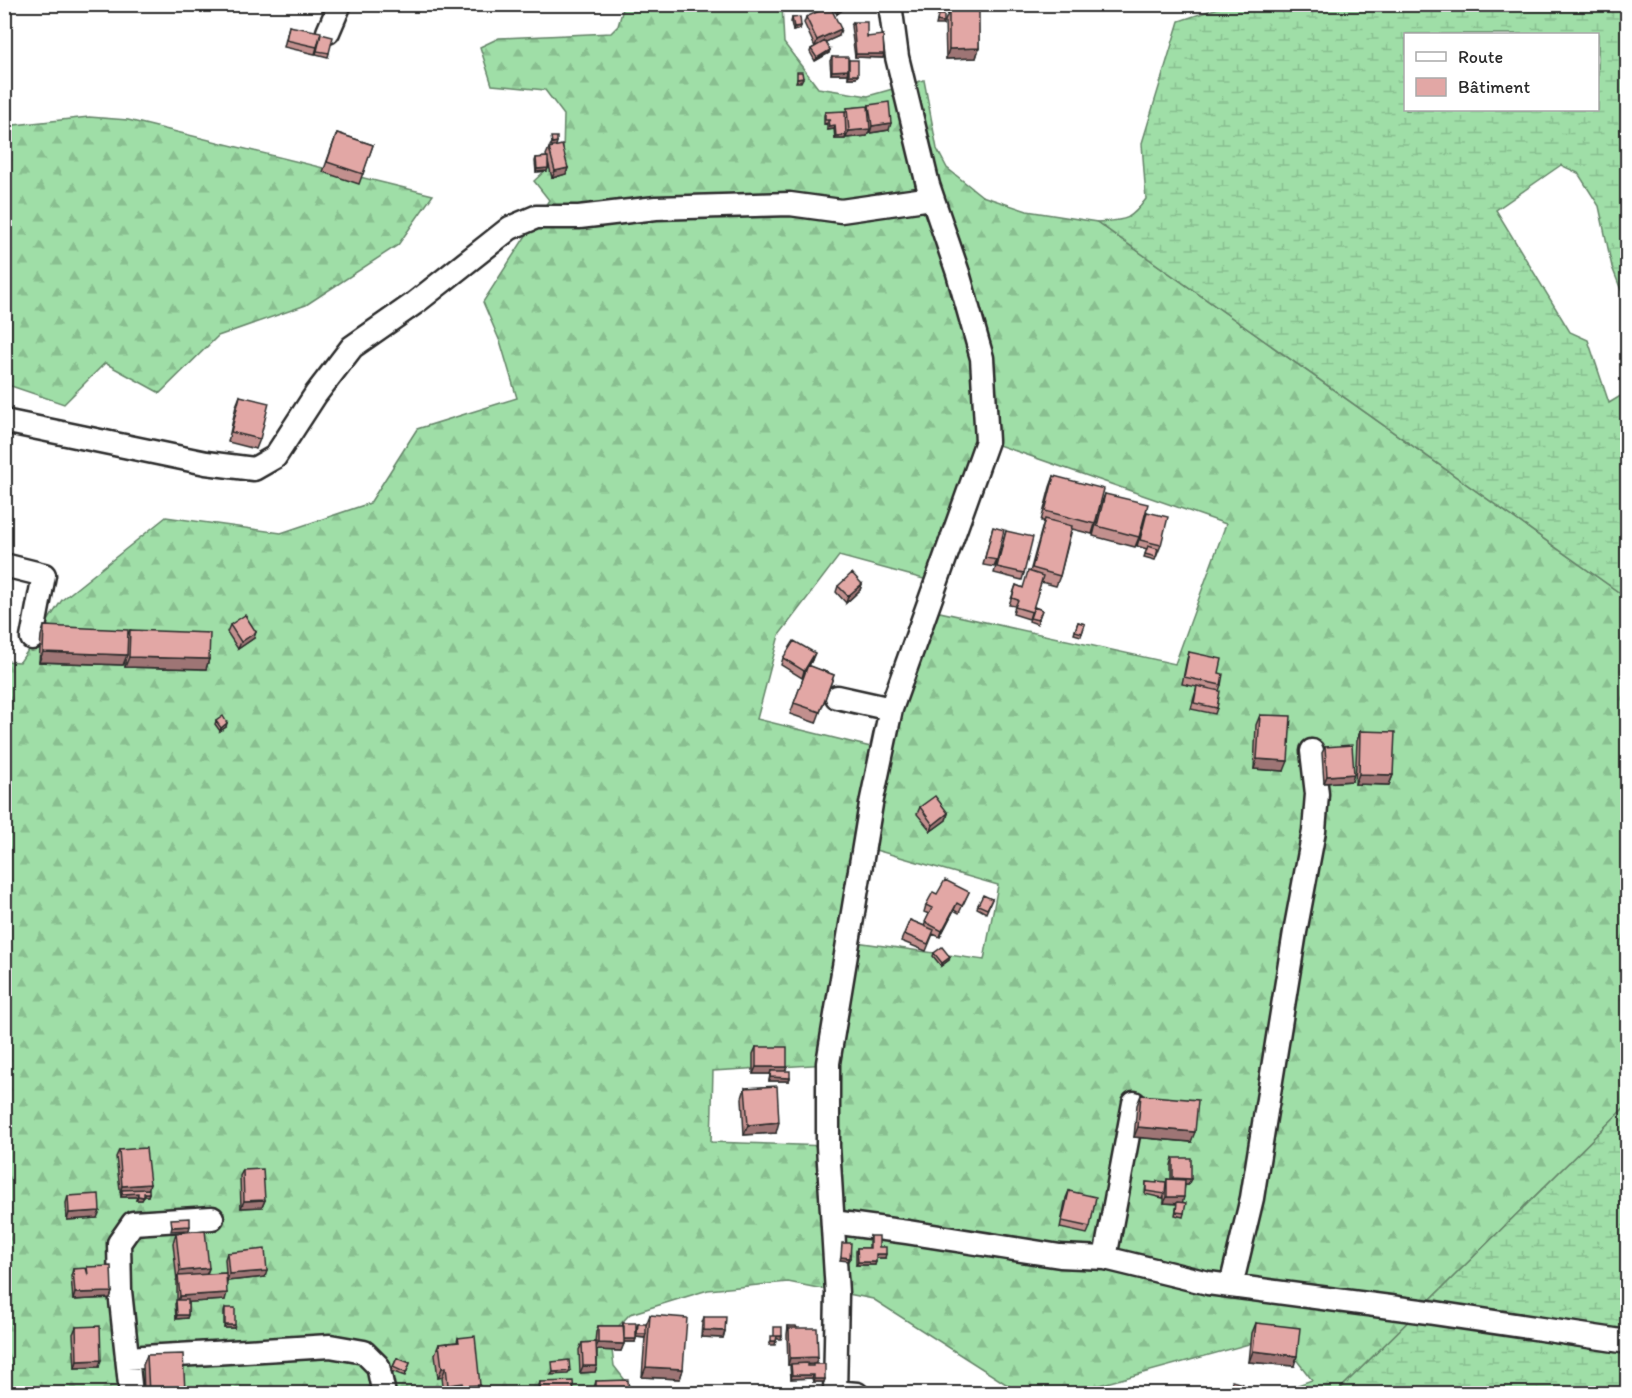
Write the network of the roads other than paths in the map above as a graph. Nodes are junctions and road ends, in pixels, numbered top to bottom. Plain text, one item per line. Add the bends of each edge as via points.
1 (340, 4) edge
2 (890, 4) edge
3 (328, 32) dead end
4 (933, 198) junction
5 (4, 421) edge
6 (4, 565) edge
7 (32, 638) dead end
8 (837, 697) dead end
9 (891, 709) junction
10 (1312, 751) dead end
11 (1134, 1103) dead end
12 (212, 1218) dead end
13 (833, 1222) junction
14 (1105, 1258) junction
15 (1231, 1286) junction
16 (1628, 1342) edge
17 (127, 1358) junction
18 (843, 1393) edge
19 (131, 1394) edge
20 (384, 1394) edge

1 - 3 street
2 - 4 street via 897,57
4 - 5 street via 842,211 790,204 536,217 510,228 352,347 275,457 254,469 206,463
4 - 9 street via 982,358 987,441
6 - 7 street via 44,575
8 - 9 street
9 - 13 street via 871,804 828,1063
10 - 15 street via 1317,794 1314,831 1252,1198
11 - 14 street
12 - 17 street via 133,1223 119,1244
13 - 14 street via 1060,1256
13 - 18 street
14 - 15 street
15 - 16 street
17 - 19 street
17 - 20 street via 330,1346 364,1352 378,1366

